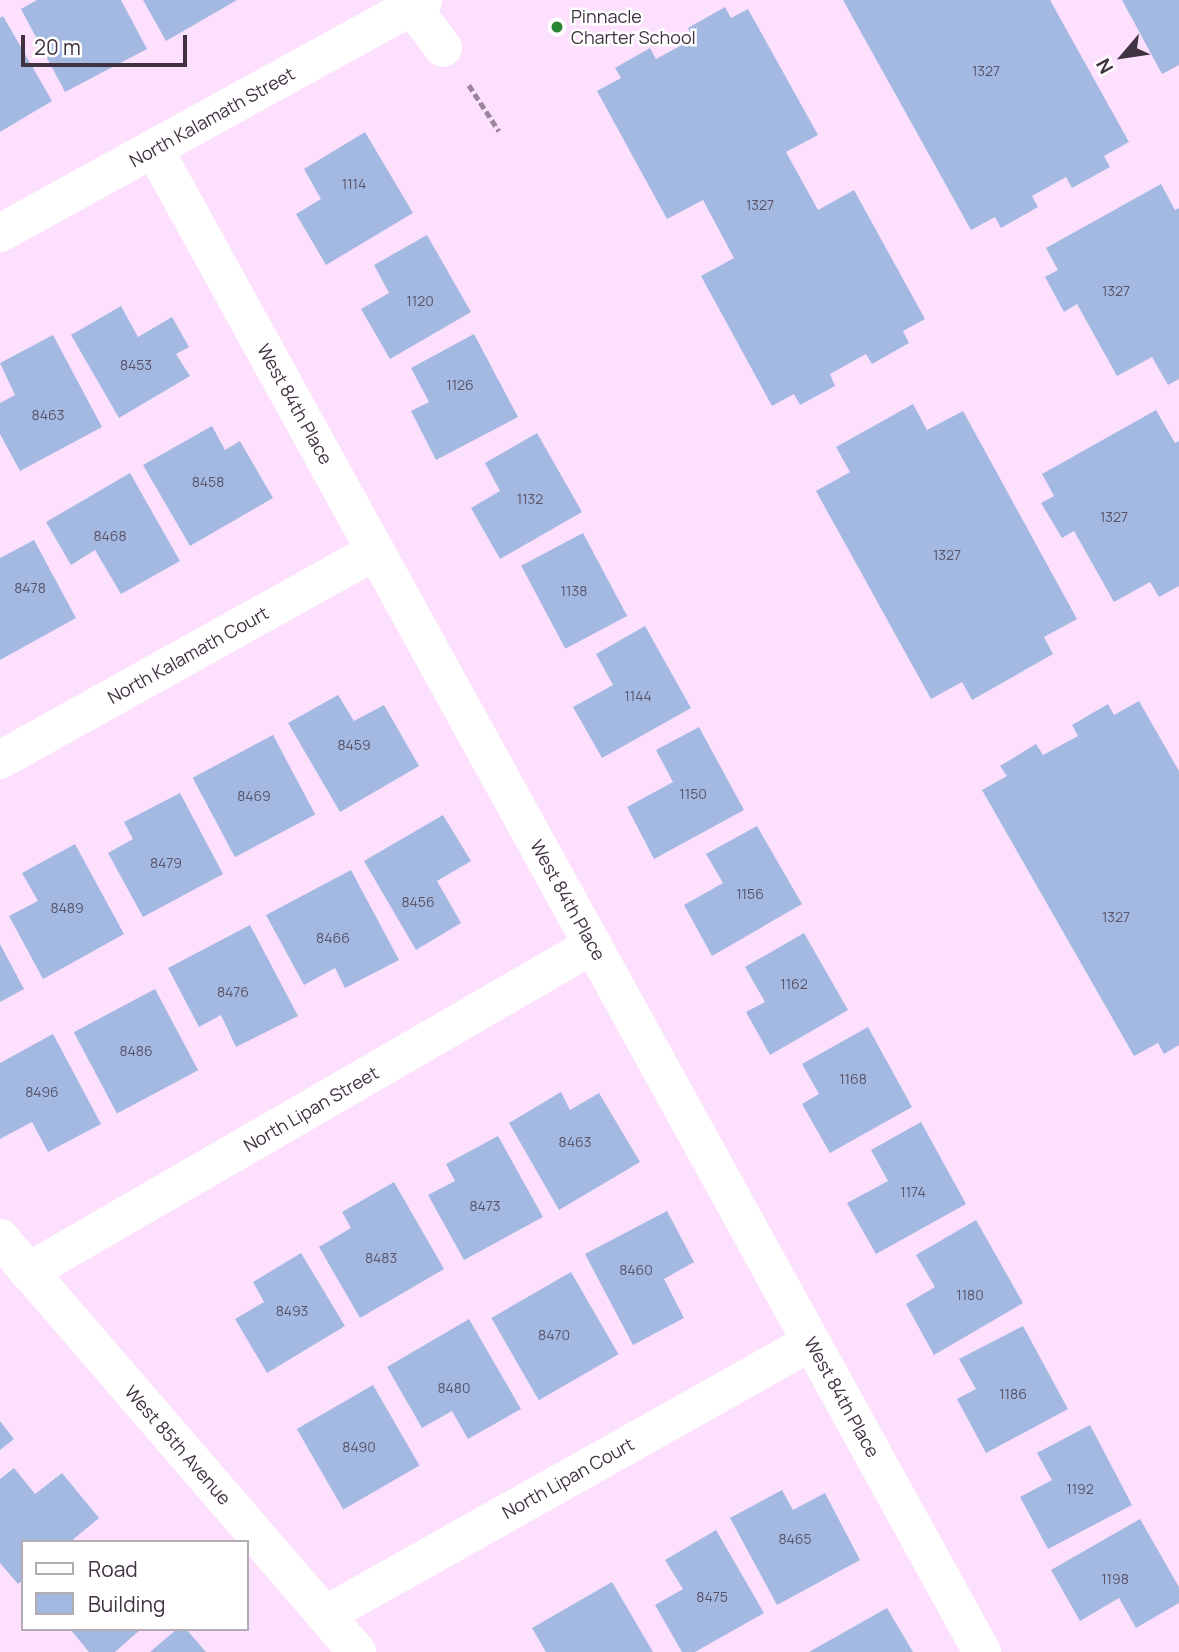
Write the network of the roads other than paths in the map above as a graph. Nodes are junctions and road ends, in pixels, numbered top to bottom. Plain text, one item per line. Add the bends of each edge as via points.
1 (418, 3) edge
2 (443, 48) dead end
3 (154, 149) junction
4 (0, 233) edge
5 (376, 551) junction
6 (0, 760) edge
7 (593, 946) junction
8 (0, 1238) edge
9 (28, 1272) junction
10 (811, 1342) junction
11 (325, 1615) junction
12 (357, 1652) edge
13 (982, 1652) edge

1 - 2 street
1 - 3 street, North Kalamath Street
3 - 4 street, North Kalamath Street
3 - 5 street, West 84th Place
5 - 6 street, North Kalamath Court
5 - 7 street, West 84th Place
7 - 9 street, North Lipan Street
7 - 10 street, West 84th Place
8 - 9 street, West 85th Avenue
9 - 11 street, West 85th Avenue
10 - 11 street, North Lipan Court
10 - 13 street, West 84th Place
11 - 12 street, West 85th Avenue

